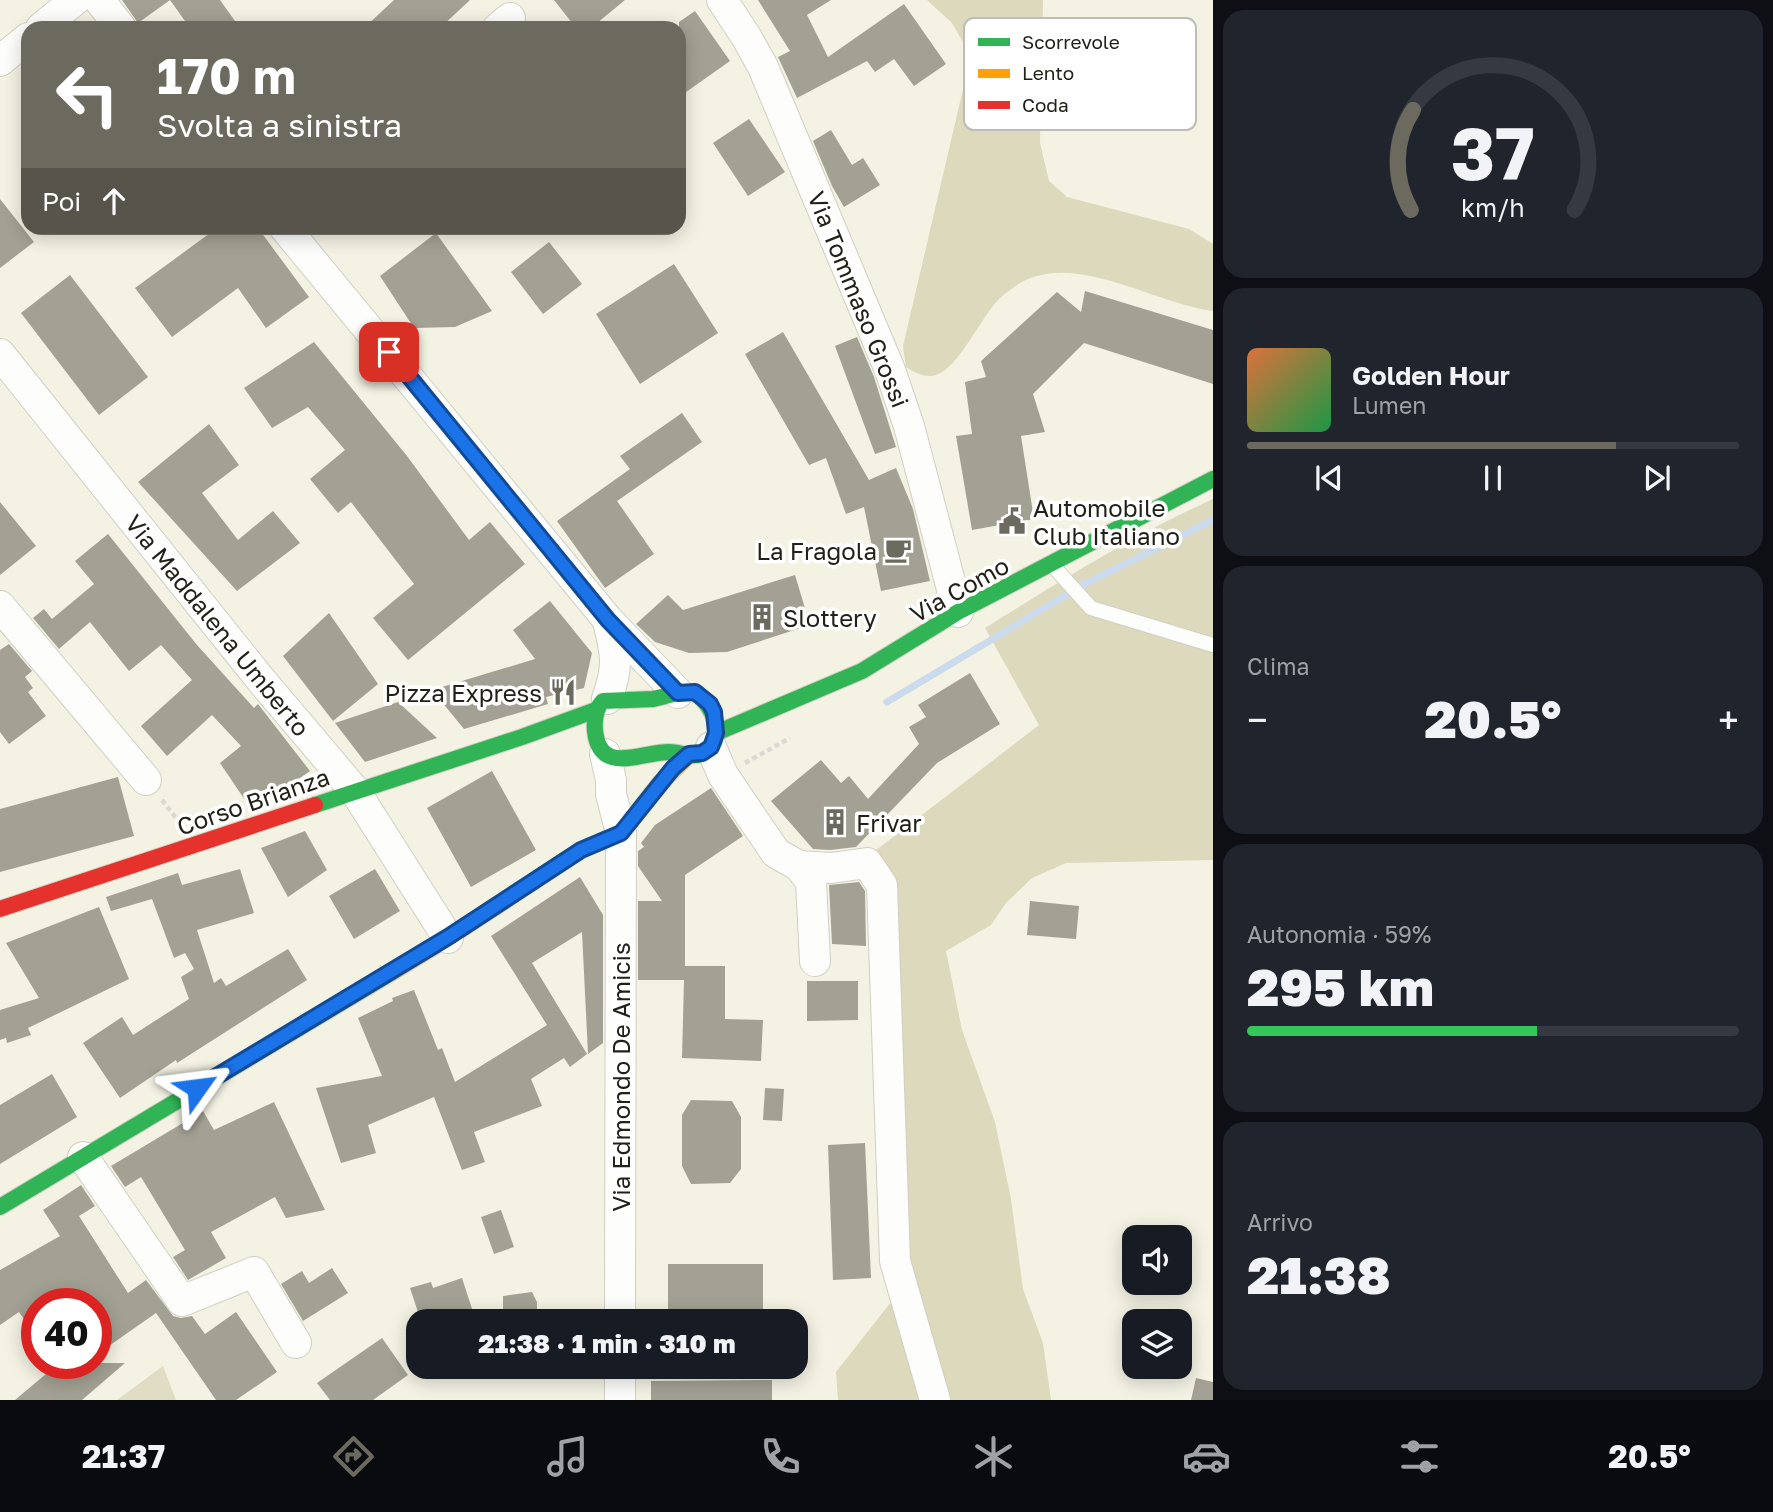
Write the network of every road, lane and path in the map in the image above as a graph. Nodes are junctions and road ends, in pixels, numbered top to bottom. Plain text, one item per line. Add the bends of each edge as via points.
1 (75, 0) edge
2 (99, 0) edge
3 (722, 0) edge
4 (50, 21) edge
5 (116, 21) edge
6 (21, 44) edge
7 (0, 61) edge
8 (291, 235) edge
9 (0, 354) edge
10 (1213, 480) edge
11 (1052, 564) junction
12 (0, 606) edge
13 (958, 612) junction
14 (608, 620) junction
15 (1213, 645) edge
16 (699, 695) junction
17 (765, 696) dead end
18 (802, 696) junction
19 (602, 705) junction
20 (522, 737) junction
21 (705, 745) junction
22 (601, 750) junction
23 (146, 780) joint
24 (355, 791) junction
25 (611, 794) junction
26 (621, 833) junction
27 (196, 845) junction
28 (581, 850) junction
29 (799, 866) junction
30 (0, 909) edge
31 (448, 937) junction
32 (815, 961) dead end
33 (83, 1157) junction
34 (0, 1207) edge
35 (620, 1309) edge
36 (296, 1343) dead end
37 (620, 1379) edge
38 (620, 1400) edge
39 (935, 1400) edge

1 - 4 street
2 - 5 street
3 - 13 street, Via Tommaso Grossi via 772,88 879,341 900,400
6 - 7 street
8 - 14 street
9 - 24 street, Via Maddalena Umberto
10 - 11 main road, Via Como
11 - 13 main road, Via Como
11 - 15 lane via 1091,608
12 - 23 street
13 - 18 main road, Via Como via 862,671
14 - 16 street
14 - 19 street via 616,674
16 - 19 main road
16 - 21 main road via 714,712
17 - 18 main road, Via Como
18 - 21 main road, Via Como
19 - 20 main road, Corso Brianza
19 - 22 main road
20 - 22 main road, Corso Brianza via 571,741
20 - 24 main road, Corso Brianza
21 - 22 main road, Corso Brianza via 628,760
21 - 26 main road via 659,784
21 - 29 street via 776,853
22 - 25 street, Via Edmondo De Amicis
23 - 27 path
24 - 27 main road, Corso Brianza
24 - 31 street, Via Maddalena Umberto
25 - 26 street, Via Edmondo De Amicis
25 - 28 street
26 - 28 main road
26 - 35 street, Via Edmondo De Amicis
27 - 30 main road, Corso Brianza
28 - 31 main road
29 - 32 street via 811,882
29 - 39 street via 867,863 882,885 895,1261
31 - 33 main road
33 - 34 main road
33 - 36 street via 182,1301 254,1272
37 - 38 street

